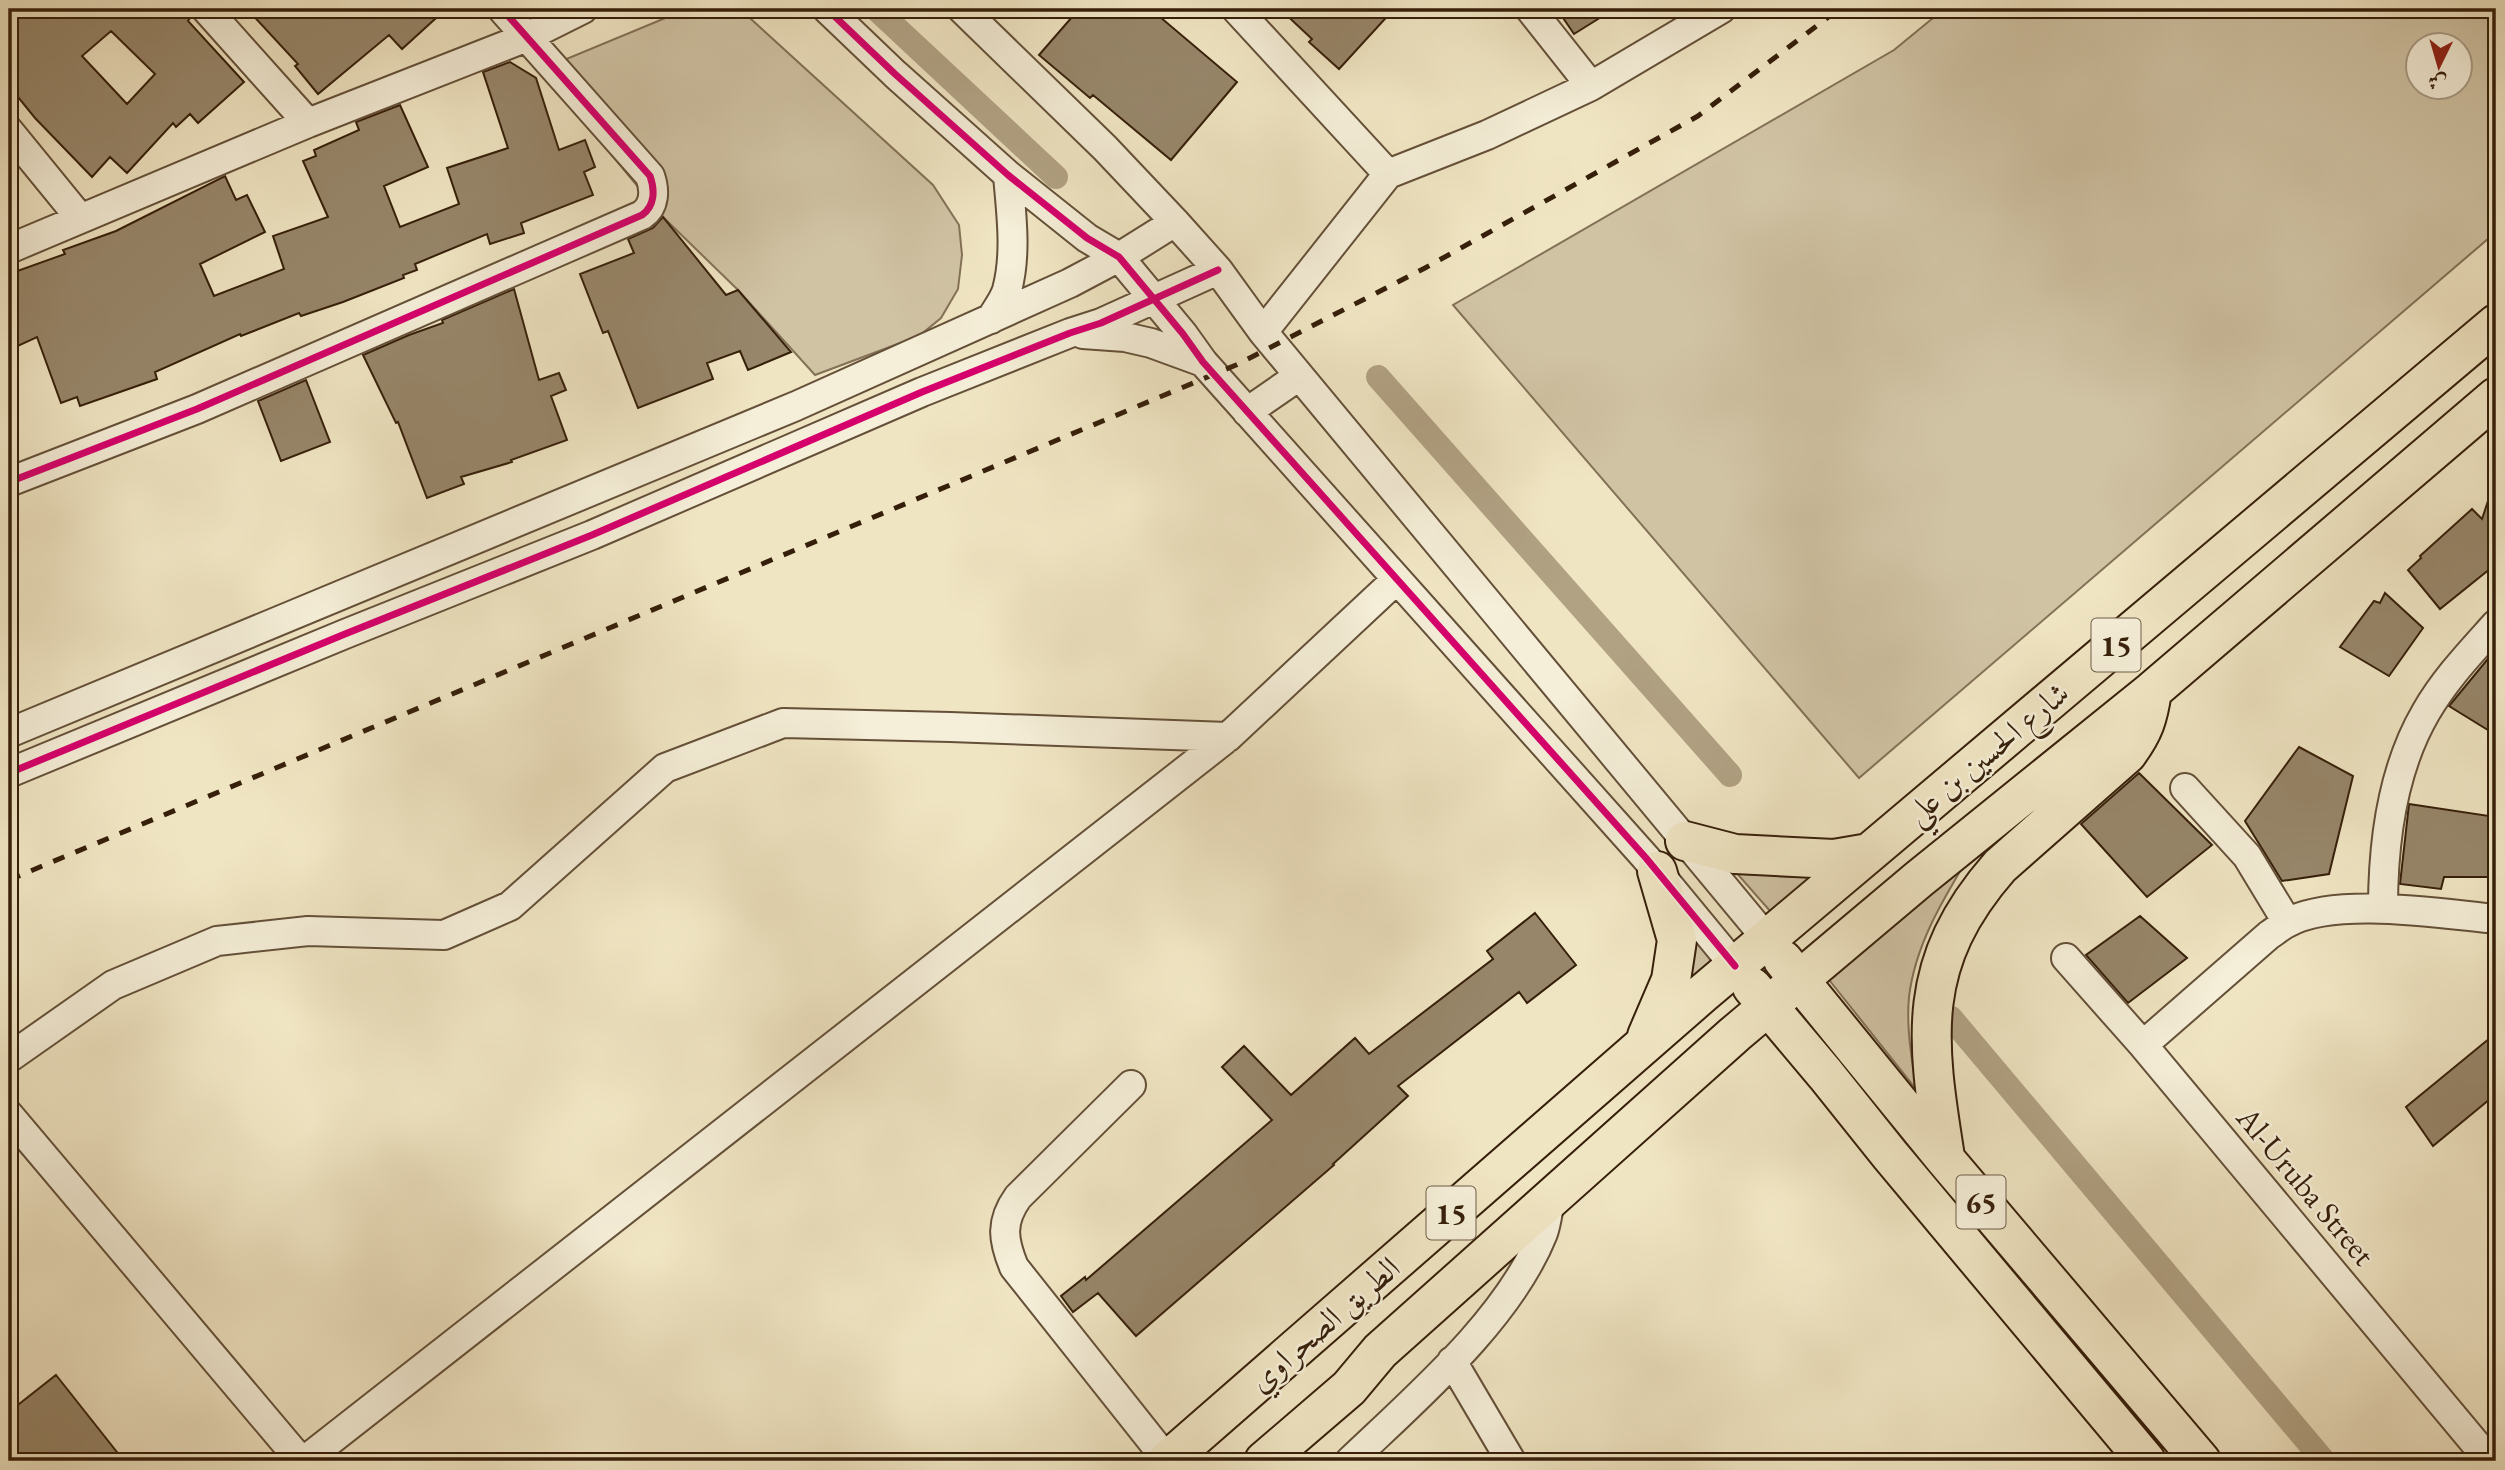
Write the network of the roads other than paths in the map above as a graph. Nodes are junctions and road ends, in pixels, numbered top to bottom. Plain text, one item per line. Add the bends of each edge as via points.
1 (206, 9) edge
2 (502, 9) edge
3 (583, 9) edge
4 (827, 9) edge
5 (962, 9) edge
6 (1236, 9) edge
7 (1530, 9) edge
8 (1721, 9) edge
9 (527, 37) junction
10 (1591, 86) junction
11 (308, 123) junction
12 (9, 131) edge
13 (1388, 174) junction
14 (1008, 175) junction
15 (80, 218) junction
16 (1175, 222) junction
17 (9, 249) edge
18 (1119, 257) junction
19 (1218, 270) junction
20 (1152, 299) junction
21 (991, 319) junction
22 (2496, 324) edge
23 (1263, 332) junction
24 (1070, 333) junction
25 (1203, 362) junction
26 (1299, 376) junction
27 (2496, 398) edge
28 (1247, 412) junction
29 (9, 482) edge
30 (1396, 580) junction
31 (2496, 624) edge
32 (2152, 691) junction
33 (9, 733) edge
34 (1228, 737) junction
35 (9, 773) edge
36 (2185, 788) dead end
37 (1685, 841) junction
38 (1869, 853) junction
39 (1657, 871) junction
40 (2383, 908) junction
41 (2496, 919) edge
42 (2287, 922) junction
43 (1767, 939) junction
44 (2066, 958) dead end
45 (1735, 966) junction
46 (1799, 980) junction
47 (1768, 1006) junction
48 (1643, 1045) junction
49 (2143, 1045) junction
50 (1715, 1052) junction
51 (9, 1058) edge
52 (1826, 1074) junction
53 (1131, 1085) dead end
54 (9, 1115) edge
55 (1945, 1159) junction
56 (1551, 1196) junction
57 (1452, 1360) junction
58 (302, 1461) edge
59 (1168, 1461) edge
60 (1264, 1461) edge
61 (1350, 1461) edge
62 (1511, 1461) edge
63 (2146, 1461) edge
64 (2201, 1461) edge
65 (2490, 1461) edge

1 - 11 street
2 - 9 street
3 - 9 street
4 - 14 street
5 - 16 street
6 - 13 street
7 - 10 street
8 - 10 street
9 - 11 street
9 - 29 street via 650,176 654,188 649,211 197,409
10 - 13 street via 1487,135
11 - 15 street
12 - 15 street
13 - 23 street
14 - 18 street via 1087,238
14 - 21 street via 1010,272 1006,292
15 - 17 street
16 - 18 street
16 - 19 street
18 - 20 street
18 - 21 street
19 - 20 street
19 - 23 street
20 - 24 street
20 - 25 street
21 - 33 street via 784,411
22 - 38 highway, شارع الحسين بن علي / 15
23 - 26 street
24 - 25 street via 1125,337
24 - 35 street
25 - 28 street
26 - 28 street
26 - 37 street
27 - 32 highway, شارع الحسين بن علي / 15
28 - 30 street
30 - 34 street
30 - 39 street
31 - 40 street via 2458,666 2426,713 2403,765 2388,828
32 - 46 highway, شارع الحسين بن علي / 15
32 - 55 highway via 2143,733 2127,754 2000,866 1961,916 1945,951 1934,987 1931,1054
34 - 51 street via 783,723 665,768 510,906 444,935 308,931 217,942 113,985
34 - 58 street
36 - 42 street via 2247,856
37 - 38 highway via 1735,855 1834,859
37 - 43 street
38 - 43 highway, شارع الحسين بن علي / 15
39 - 45 street
39 - 48 highway via 1677,940 1671,980
40 - 41 street
40 - 42 street via 2309,915
42 - 49 street
43 - 45 highway, شارع الحسين بن علي / 15
43 - 46 highway, 65
44 - 49 street, Al-Uruba Street
45 - 47 highway, 65
45 - 48 highway, الطريق الصحراوي / 15
46 - 47 highway, شارع الحسين بن علي / 15
46 - 55 highway, 65
47 - 50 highway, الطريق الصحراوي / 15
47 - 52 highway, 65
48 - 59 highway, الطريق الصحراوي / 15
49 - 65 street, Al-Uruba Street
50 - 52 highway via 1751,1045 1772,1048
50 - 56 highway, الطريق الصحراوي / 15
52 - 63 highway, 65
53 - 59 street via 1018,1197 1008,1210 1004,1232 1014,1267
54 - 58 street
55 - 64 highway, 65
56 - 57 street via 1544,1232 1512,1288
56 - 60 highway, الطريق الصحراوي / 15 via 1380,1351 1349,1388
57 - 61 street
57 - 62 street

